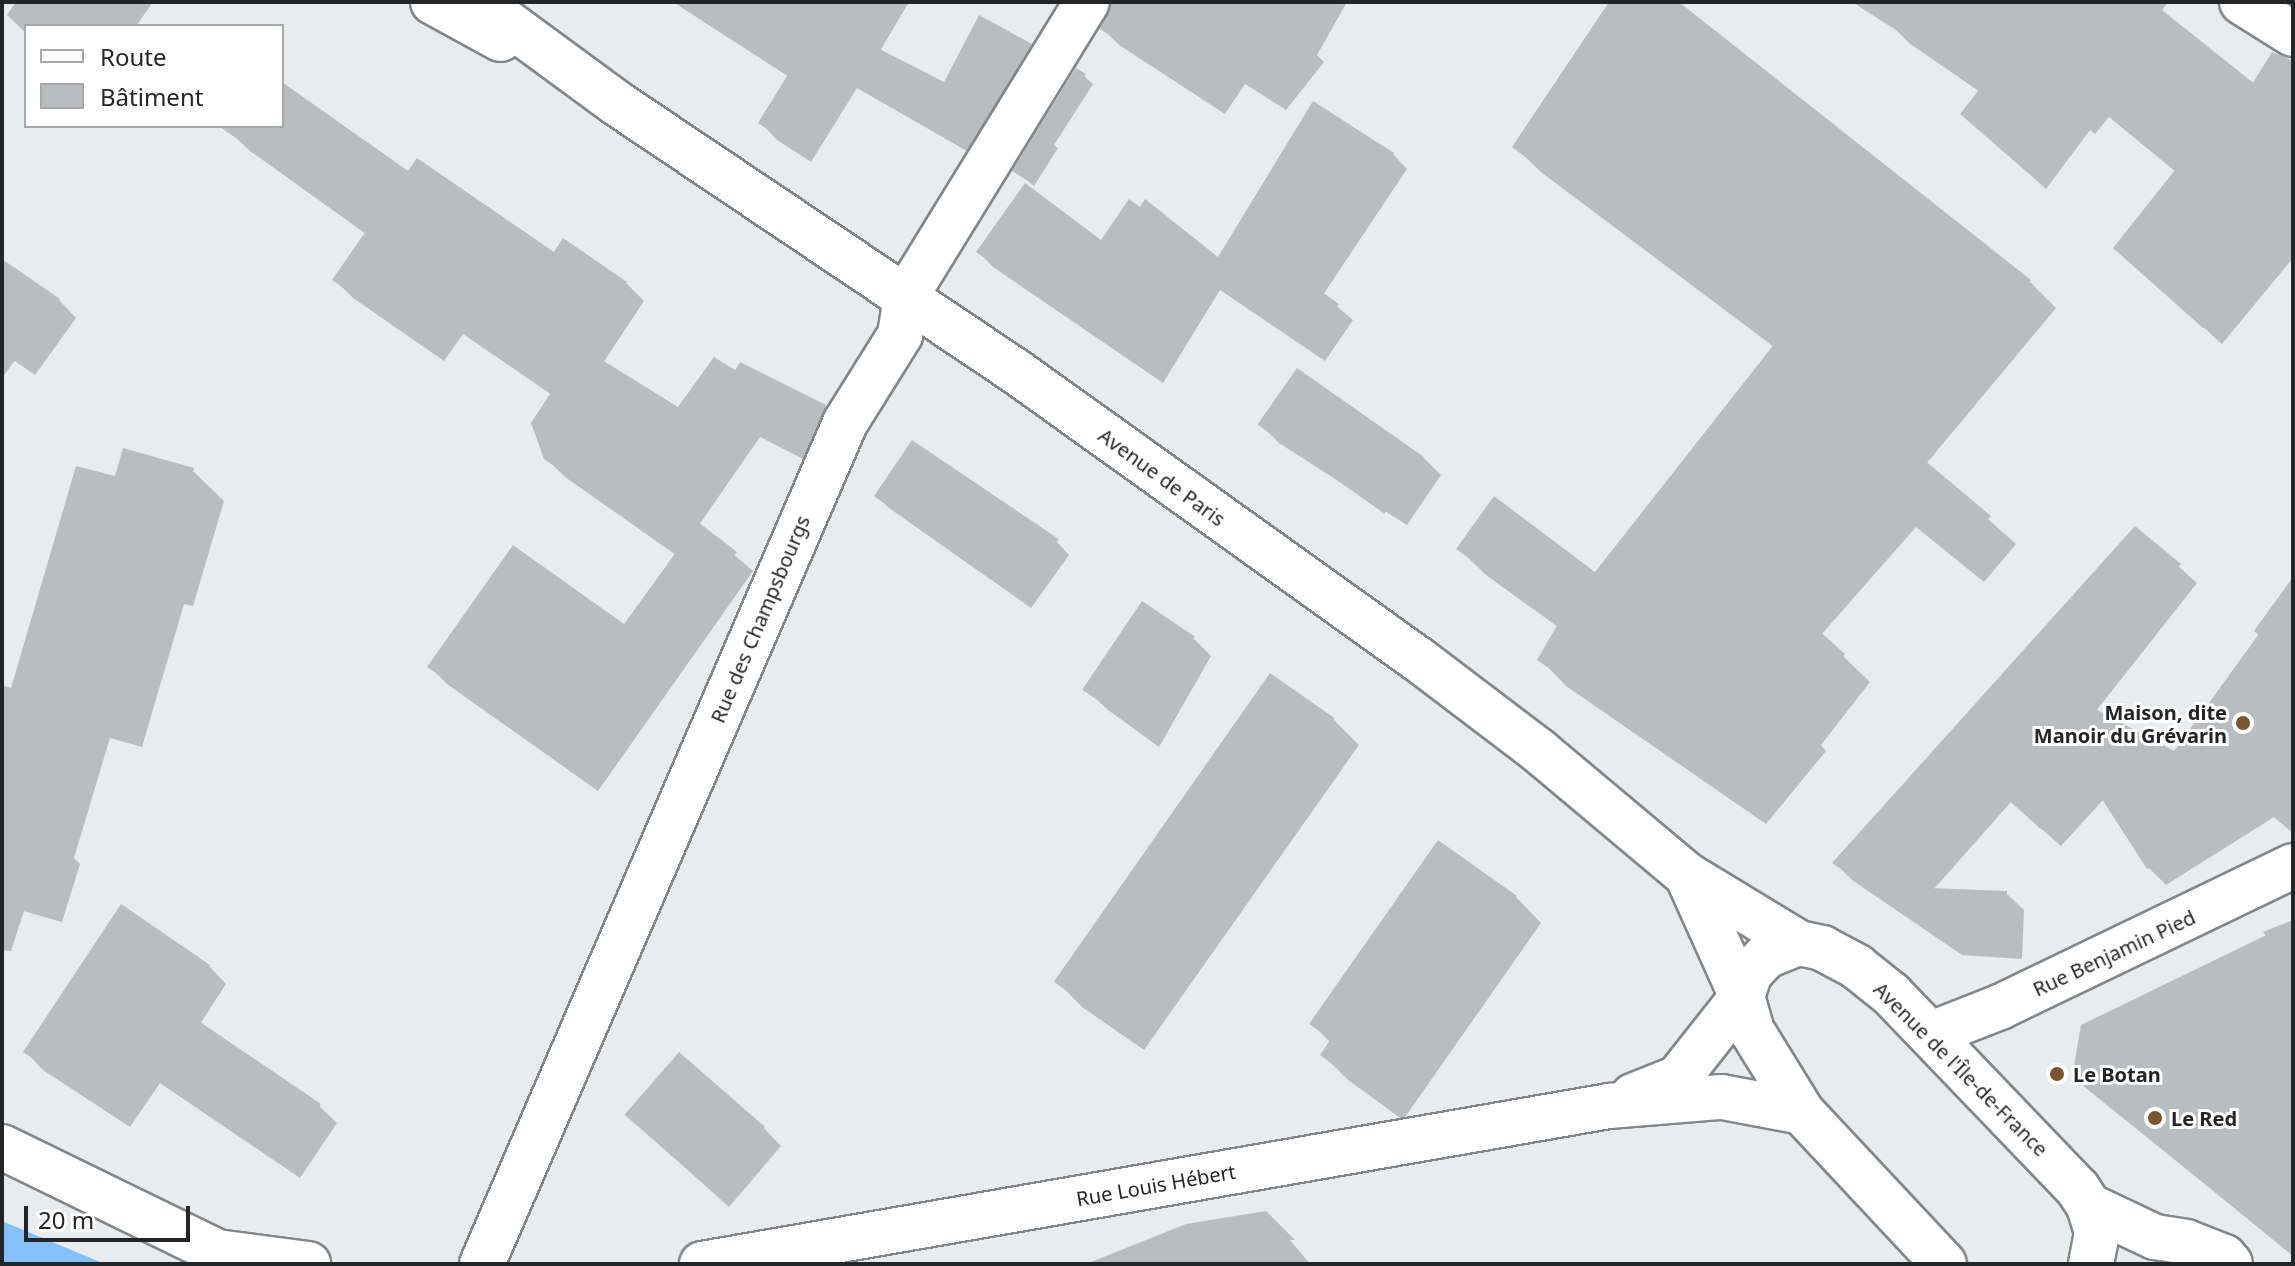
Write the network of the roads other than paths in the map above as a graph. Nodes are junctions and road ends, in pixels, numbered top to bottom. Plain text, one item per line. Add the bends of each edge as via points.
1 (433, 2) edge
2 (479, 2) edge
3 (1087, 2) edge
4 (2242, 2) edge
5 (2293, 34) edge
6 (618, 104) junction
7 (906, 296) junction
8 (2293, 866) edge
9 (1687, 875) junction
10 (1799, 943) junction
11 (1742, 997) junction
12 (1931, 1034) junction
13 (1609, 1106) junction
14 (1802, 1112) junction
15 (2, 1147) edge
16 (2089, 1206) junction
17 (308, 1264) edge
18 (482, 1264) edge
19 (702, 1264) edge
20 (1944, 1264) edge
21 (2091, 1264) edge
22 (2230, 1264) edge

1 - 6 street, Avenue de Paris
2 - 6 street, Avenue de Paris
3 - 7 street, Rue des Champsbourgs
4 - 5 street
6 - 7 street, Avenue de Paris
7 - 9 street, Avenue de Paris via 1418,659 1539,751
7 - 18 street, Rue des Champsbourgs via 900,335 845,423
8 - 12 street, Rue Benjamin Pied via 2000,1007
9 - 10 street, Avenue de Paris
9 - 11 street, Avenue de Paris
10 - 11 street via 1766,956 1750,973
10 - 12 street, Avenue de l'Île-de-France via 1822,948 1857,967
11 - 13 street, Rue Louis Hébert via 1678,1078
11 - 14 street via 1752,1031
12 - 16 street, Avenue de l'Île-de-France
13 - 14 street, Rue Louis Hébert via 1722,1097
13 - 19 street, Rue Louis Hébert
14 - 20 street
15 - 17 street via 217,1252
16 - 21 street, Avenue de l'Île-de-France via 2097,1233
16 - 22 street via 2155,1237 2224,1257

